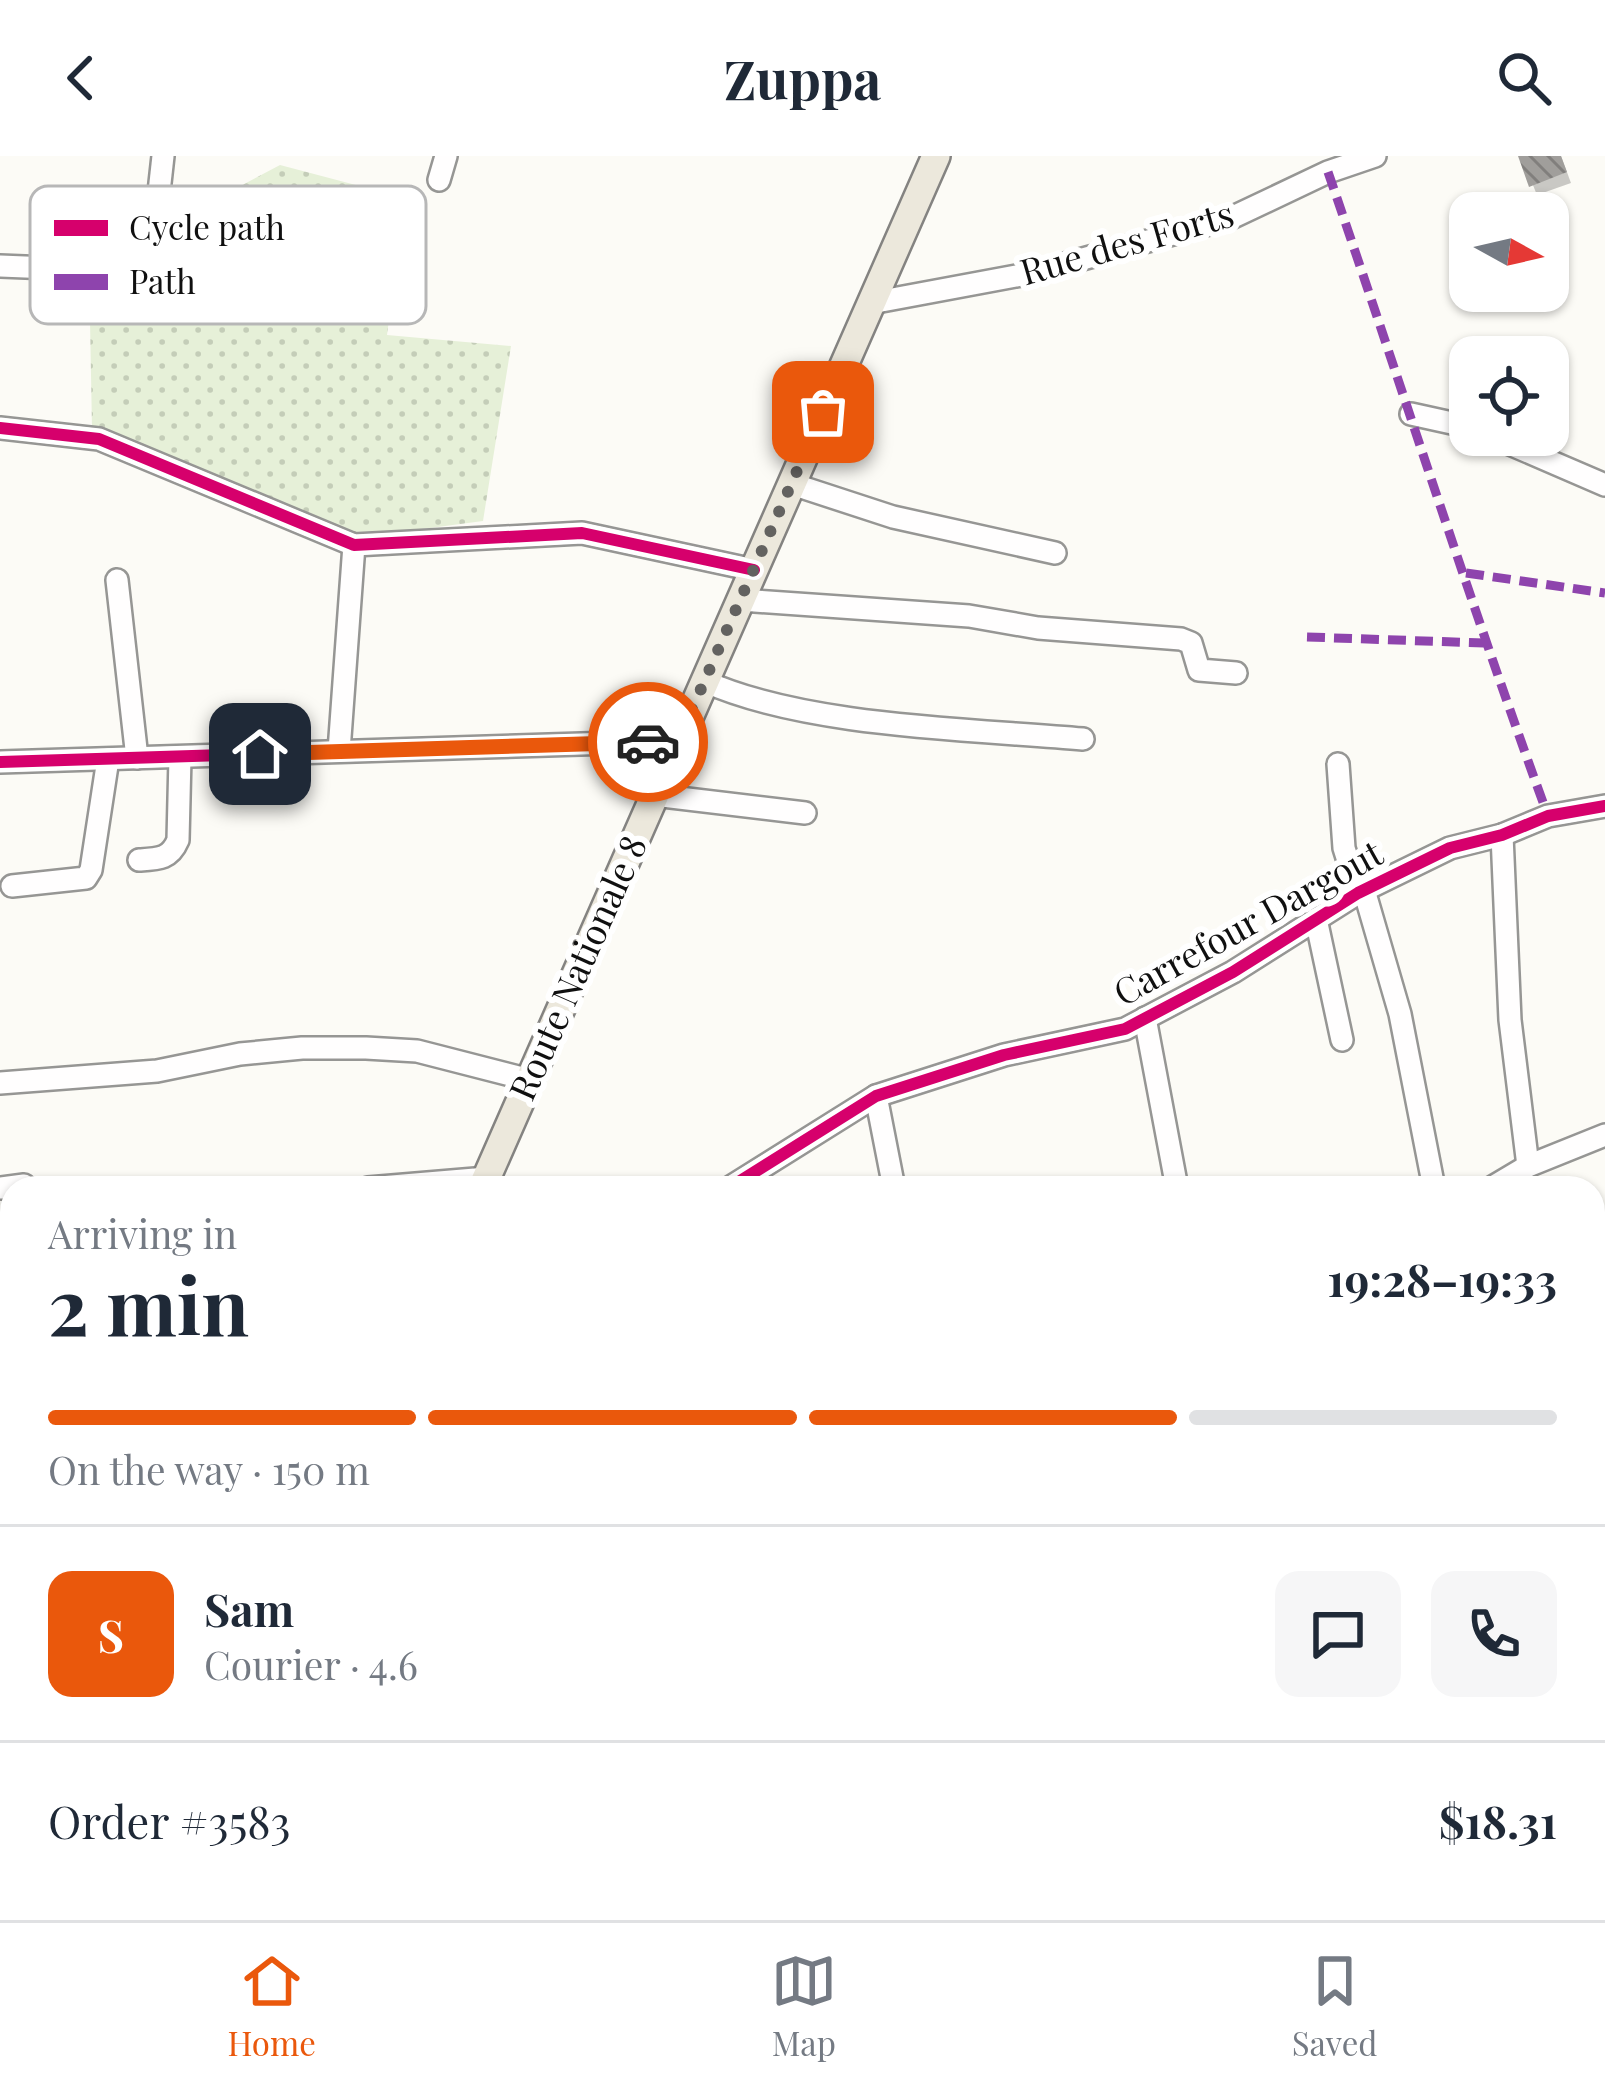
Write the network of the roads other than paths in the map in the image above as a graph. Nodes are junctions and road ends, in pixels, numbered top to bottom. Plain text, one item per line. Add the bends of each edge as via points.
1 (163, 156) edge
2 (446, 156) edge
3 (936, 156) edge
4 (1375, 156) edge
5 (439, 180) dead end
6 (160, 186) edge
7 (0, 266) edge
8 (30, 267) edge
9 (871, 303) junction
10 (1411, 414) dead end
11 (1449, 422) edge
12 (0, 428) edge
13 (1538, 456) edge
14 (792, 484) junction
15 (1605, 485) edge
16 (354, 544) junction
17 (1055, 553) dead end
18 (754, 570) junction
19 (117, 580) dead end
20 (741, 600) junction
21 (1236, 674) dead end
22 (704, 681) junction
23 (0, 739) edge
24 (1083, 739) dead end
25 (678, 741) junction
26 (339, 751) junction
27 (180, 757) junction
28 (137, 758) junction
29 (108, 759) junction
30 (1, 762) edge
31 (1338, 764) dead end
32 (654, 795) junction
33 (1605, 806) edge
34 (805, 812) dead end
35 (1502, 835) junction
36 (139, 860) dead end
37 (12, 886) dead end
38 (1361, 891) junction
39 (1316, 919) junction
40 (1145, 1018) junction
41 (1342, 1040) dead end
42 (530, 1080) junction
43 (0, 1083) edge
44 (875, 1096) junction
45 (1605, 1136) edge
46 (1528, 1166) junction
47 (487, 1176) edge
48 (752, 1176) edge
49 (892, 1176) edge
50 (1176, 1176) edge
51 (1431, 1176) edge
52 (1511, 1176) edge

1 - 6 street
2 - 5 street
3 - 9 main road, Route Nationale 8
4 - 9 street, Rue des Forts via 1231,218 1032,273
7 - 8 street
9 - 14 main road, Route Nationale 8
10 - 11 street
12 - 16 street via 99,439
13 - 15 street
14 - 17 street via 893,517
14 - 18 main road, Route Nationale 8
16 - 18 street via 582,533
16 - 26 street
18 - 20 main road, Route Nationale 8
19 - 28 street
20 - 21 street via 1181,639 1194,648 1196,668
20 - 22 main road, Route Nationale 8
22 - 24 street via 842,716
22 - 25 main road, Route Nationale 8
23 - 30 street
25 - 26 street
25 - 32 main road, Route Nationale 8
26 - 27 street
27 - 28 street
27 - 36 street via 178,840 163,858
28 - 29 street
29 - 30 street
29 - 37 street via 86,878
31 - 38 street via 1344,848
32 - 34 street
32 - 42 main road, Route Nationale 8
33 - 35 street, Carrefour Dargout
35 - 38 street, Carrefour Dargout via 1450,848
35 - 46 street via 1510,1020
38 - 39 street, Carrefour Dargout
38 - 51 street via 1400,1014
39 - 40 street, Carrefour Dargout
39 - 41 street
40 - 44 street, Carrefour Dargout
40 - 50 street
42 - 43 street via 366,1048 281,1050 157,1071
42 - 47 main road, Route Nationale 8
44 - 48 street, Carrefour Dargout
44 - 49 street
45 - 46 street
46 - 52 street

